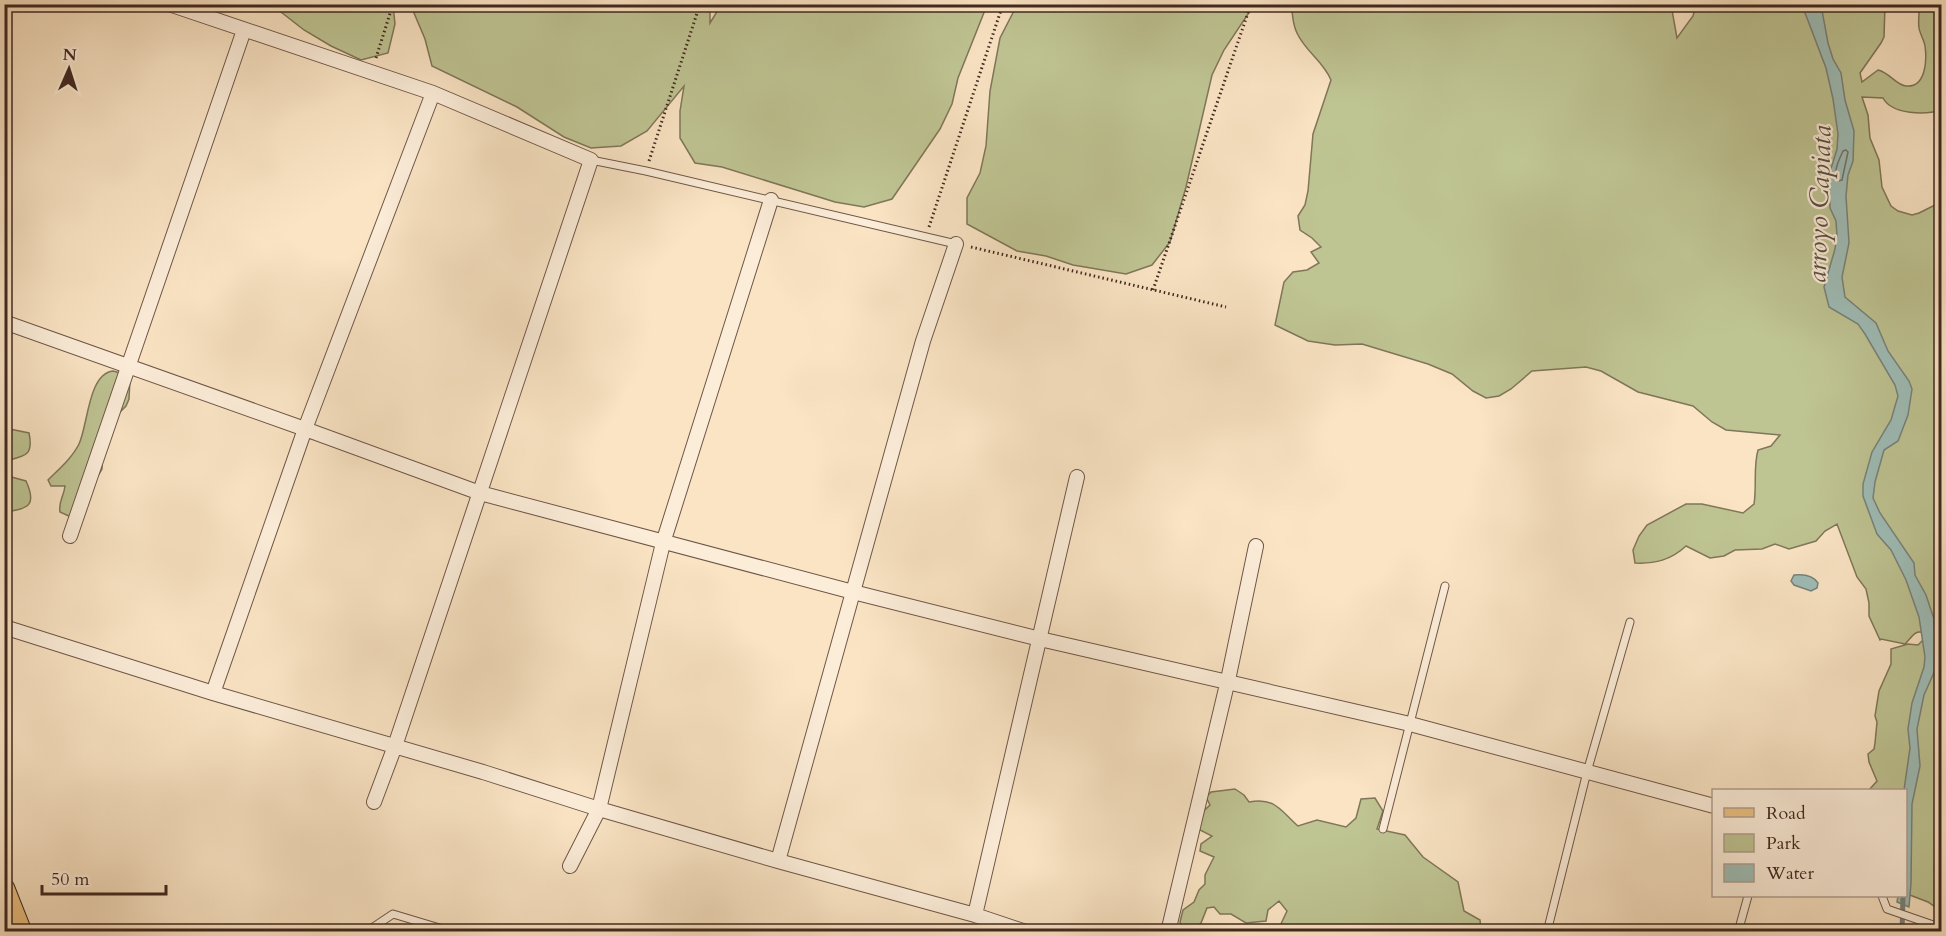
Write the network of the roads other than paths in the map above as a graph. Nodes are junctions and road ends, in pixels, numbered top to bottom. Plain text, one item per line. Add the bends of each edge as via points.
1 (169, 4) edge
2 (244, 30) junction
3 (433, 93) junction
4 (591, 160) junction
5 (771, 201) junction
6 (956, 244) joint
7 (4, 322) edge
8 (129, 366) junction
9 (305, 429) junction
10 (1077, 477) dead end
11 (480, 493) junction
12 (70, 536) dead end
13 (663, 543) junction
14 (1256, 546) dead end
15 (1445, 586) dead end
16 (853, 592) junction
17 (1630, 622) dead end
18 (4, 627) edge
19 (1040, 639) junction
20 (1228, 680) junction
21 (213, 693) junction
22 (1410, 724) junction
23 (395, 746) junction
24 (1587, 772) junction
25 (374, 802) dead end
26 (1712, 806) edge
27 (599, 809) junction
28 (1383, 829) dead end
29 (778, 861) junction
30 (570, 866) dead end
31 (4, 889) edge
32 (1748, 897) edge
33 (1882, 897) edge
34 (975, 915) junction
35 (1941, 928) edge
36 (21, 932) edge
37 (366, 932) edge
38 (453, 932) edge
39 (1026, 932) edge
40 (1168, 932) edge
41 (1547, 932) edge
42 (1738, 932) edge

1 - 2 street
2 - 3 street
2 - 8 street
3 - 4 street
3 - 9 street
4 - 5 lane
4 - 11 street
5 - 6 lane
5 - 13 street
6 - 16 street via 923,341
7 - 8 street
8 - 9 street
8 - 12 street
9 - 11 street
9 - 21 street
10 - 19 street
11 - 13 street
11 - 23 street
13 - 16 street
13 - 27 street
14 - 20 street
15 - 22 lane
16 - 19 street
16 - 29 street
17 - 24 lane
18 - 21 street
19 - 20 street
19 - 34 street
20 - 22 street
20 - 40 street
21 - 23 street
22 - 24 street
22 - 28 lane
23 - 25 street
23 - 27 street
24 - 26 street
24 - 41 lane
27 - 29 street
27 - 30 street
29 - 34 street
31 - 36 main road
32 - 42 lane
33 - 35 lane via 1887,909
34 - 39 street
37 - 38 lane via 393,914

